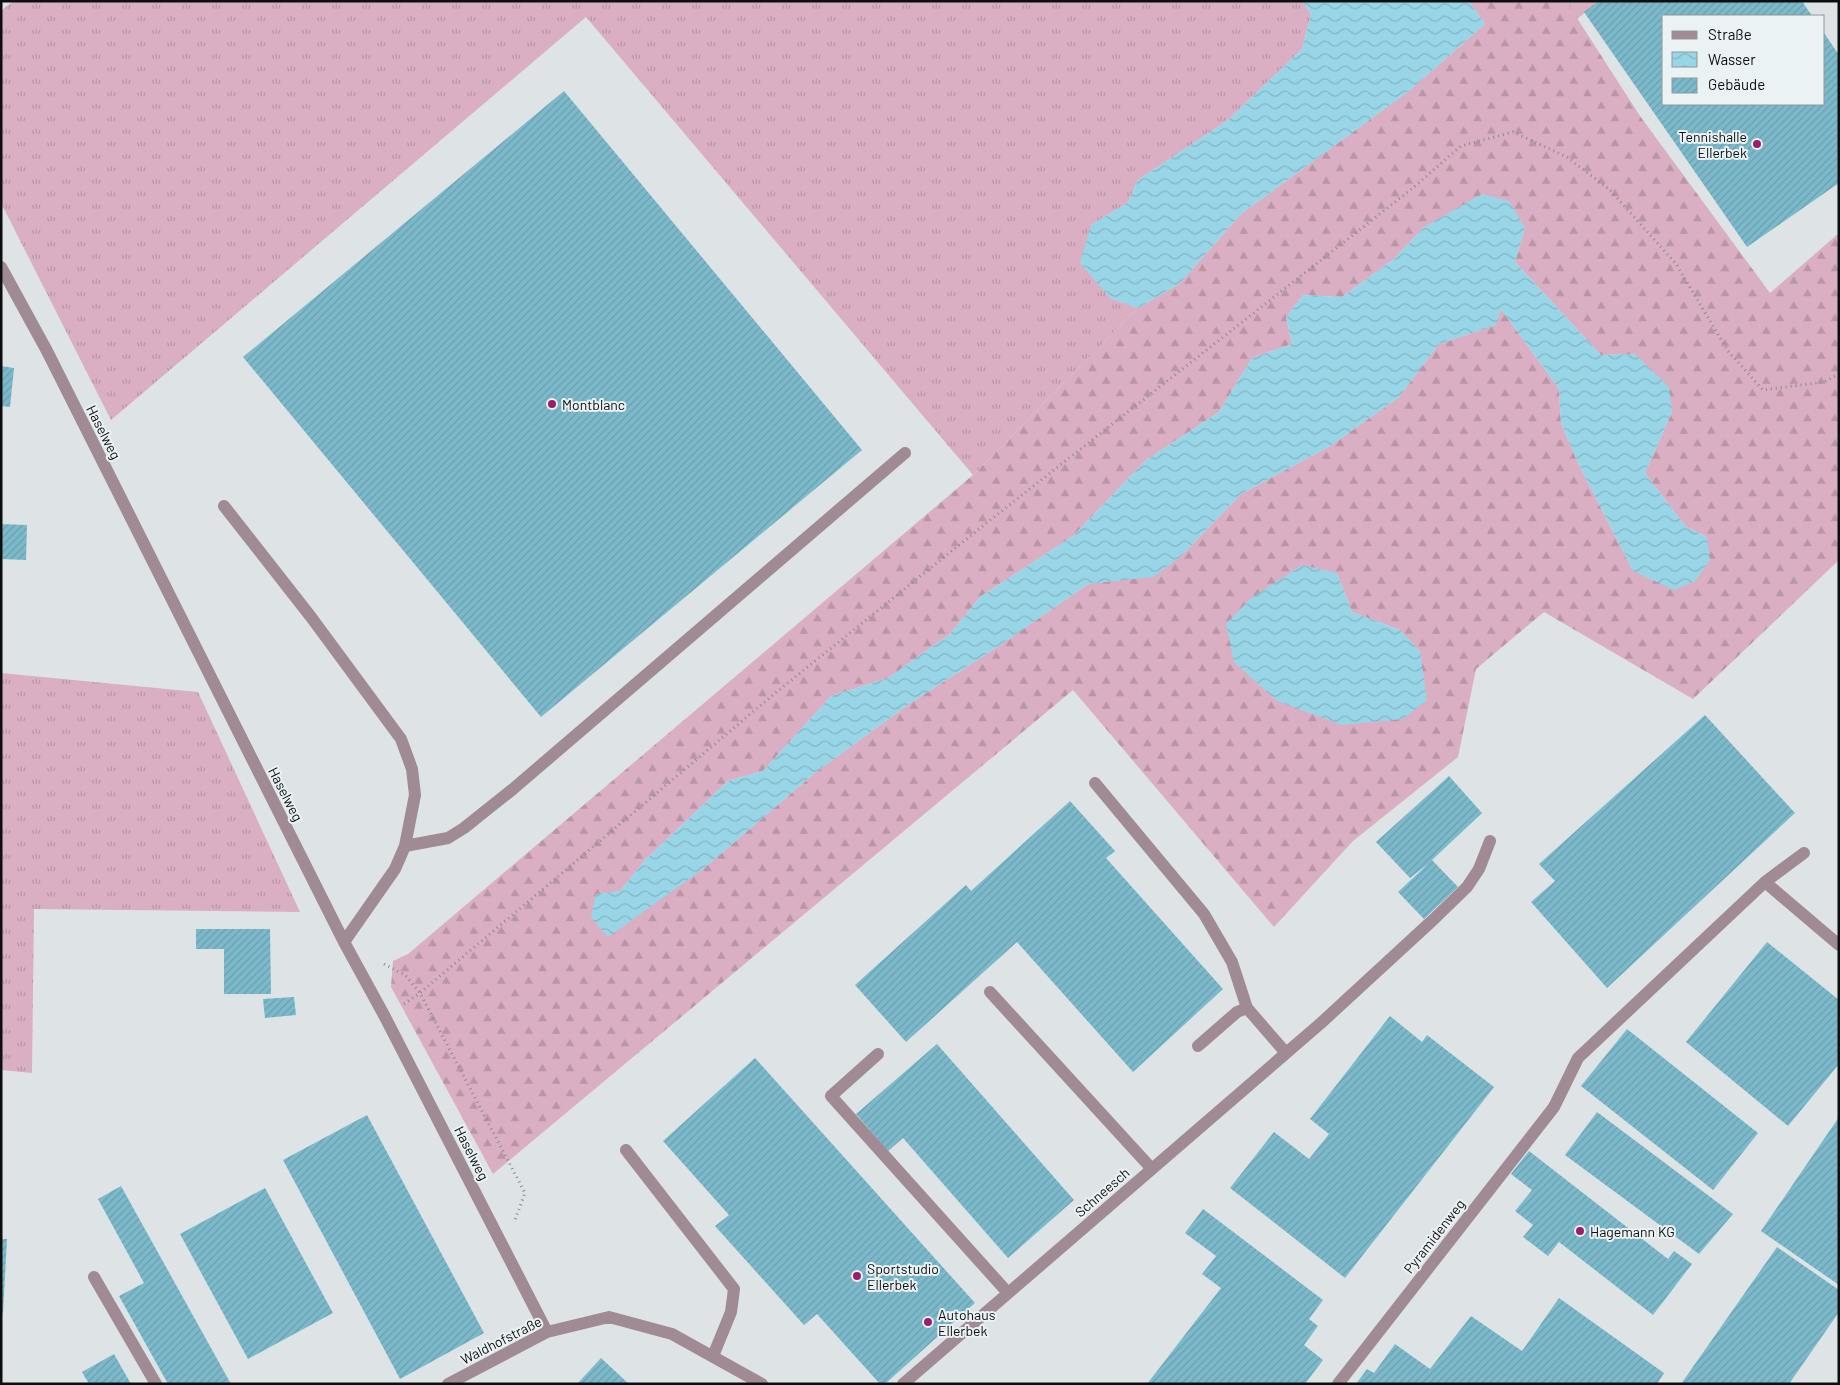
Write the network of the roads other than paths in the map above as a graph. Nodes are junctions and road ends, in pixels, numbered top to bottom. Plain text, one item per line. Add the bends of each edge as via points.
1 (1, 267) edge
2 (905, 453) dead end
3 (224, 506) dead end
4 (1095, 783) dead end
5 (1490, 841) dead end
6 (405, 846) junction
7 (1804, 852) dead end
8 (1765, 882) junction
9 (344, 942) junction
10 (1839, 945) edge
11 (990, 992) dead end
12 (1247, 1008) junction
13 (1198, 1046) dead end
14 (1286, 1053) junction
15 (878, 1054) dead end
16 (626, 1150) dead end
17 (1152, 1169) junction
18 (94, 1277) dead end
19 (1008, 1293) junction
20 (547, 1332) junction
21 (712, 1356) junction
22 (156, 1384) edge
23 (448, 1384) edge
24 (762, 1384) edge
25 (903, 1384) edge
26 (1338, 1384) edge

1 - 9 street, Haselweg via 47,351
2 - 6 street via 471,823 448,838
3 - 6 street via 402,739 412,769 415,795
4 - 12 street via 1204,914 1232,962
5 - 14 street, Schneesch via 1479,869 1467,886
6 - 9 street via 395,869
7 - 8 street, Pyramidenweg
8 - 10 street
8 - 26 street, Pyramidenweg via 1578,1058 1554,1107
9 - 20 street, Haselweg
11 - 17 street
12 - 13 street via 1237,1012
12 - 14 street
14 - 17 street, Schneesch
15 - 19 street via 831,1096
16 - 21 street via 734,1289 732,1312
17 - 19 street, Schneesch
18 - 22 street
19 - 25 street, Schneesch
20 - 21 street, Waldhofstraße via 609,1318 672,1334
20 - 23 street, Waldhofstraße
21 - 24 street, Waldhofstraße

